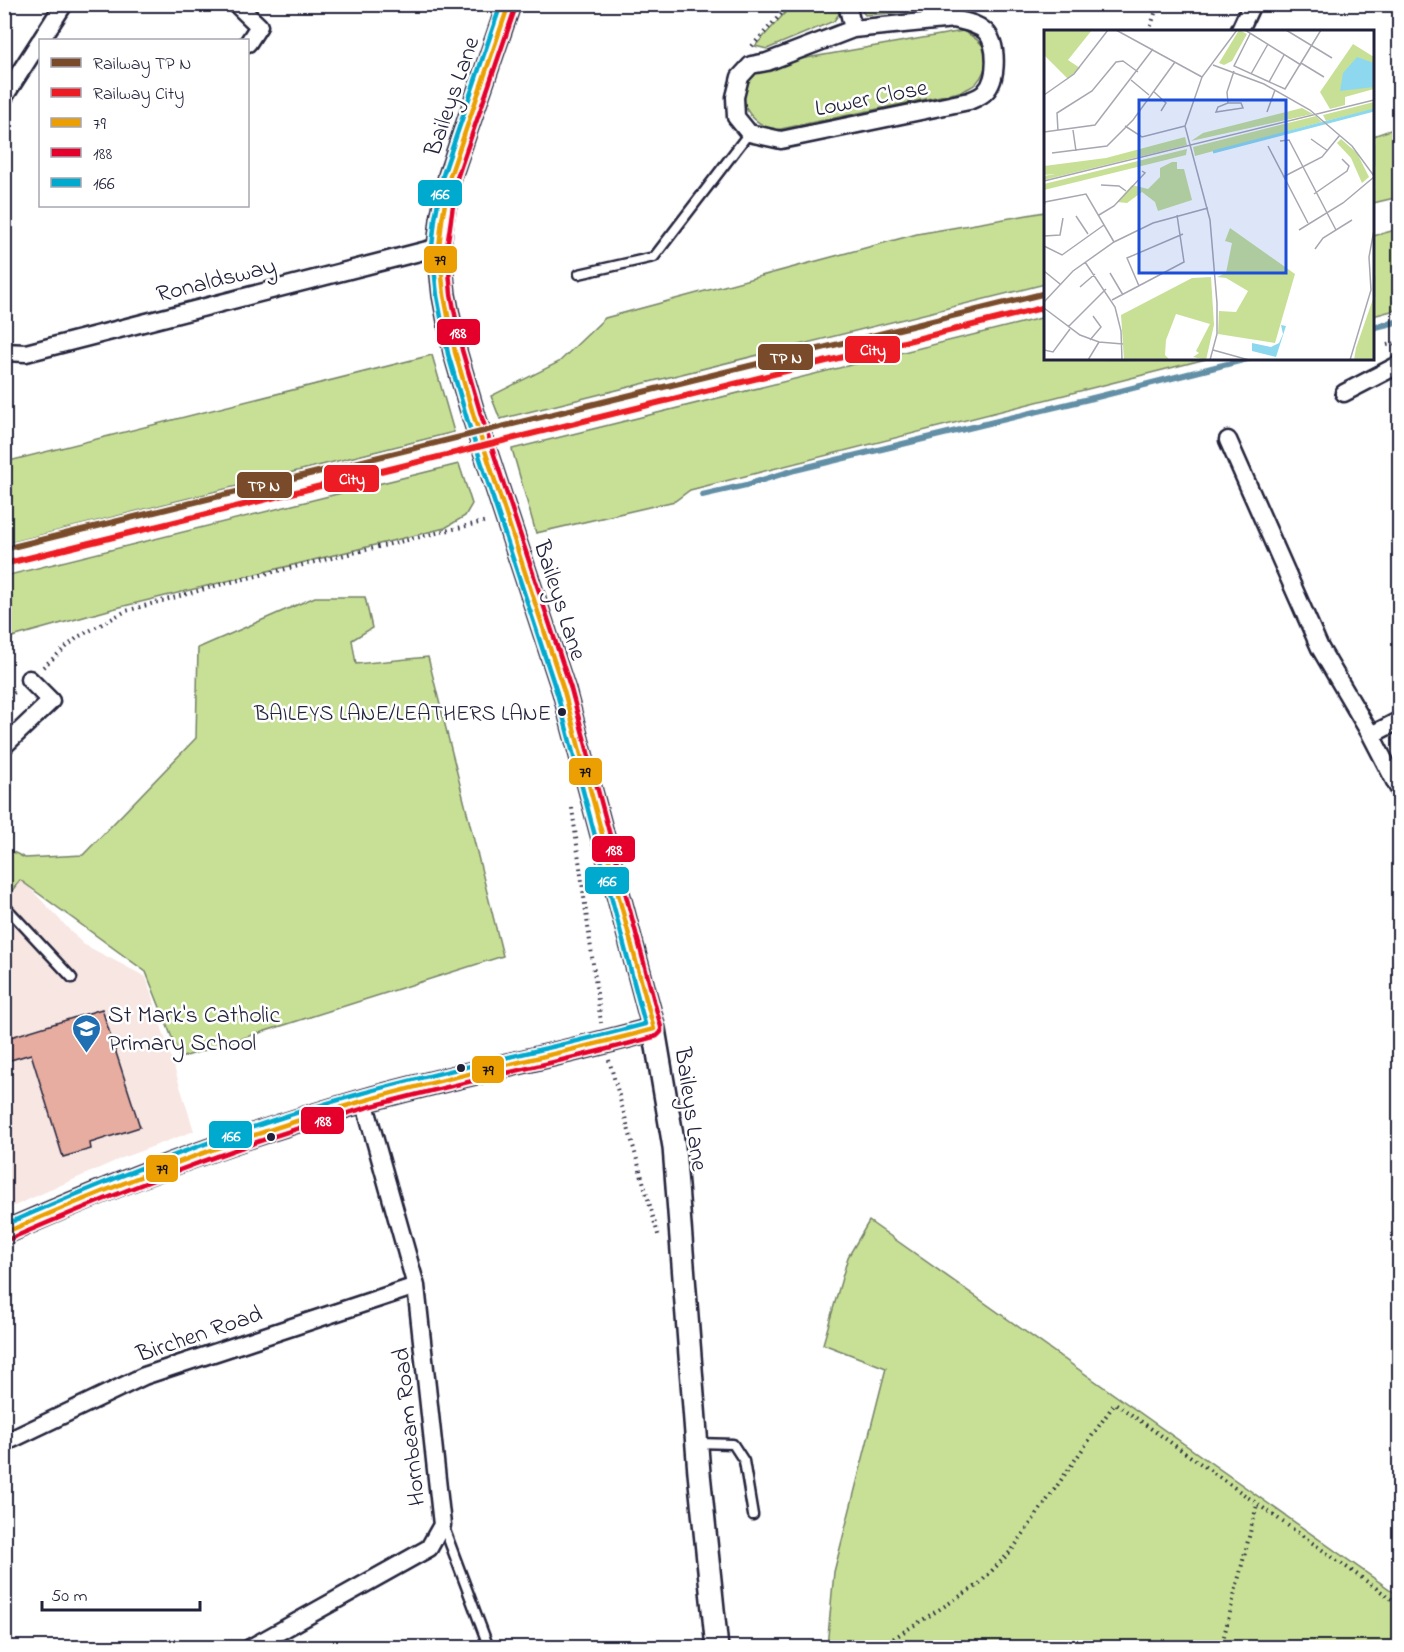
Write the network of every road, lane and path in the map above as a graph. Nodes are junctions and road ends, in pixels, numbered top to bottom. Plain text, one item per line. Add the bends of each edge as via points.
1 (64, 4) edge
2 (236, 4) edge
3 (509, 4) edge
4 (790, 4) edge
5 (847, 4) edge
6 (1158, 4) edge
7 (1252, 4) edge
8 (853, 29) junction
9 (1150, 30) edge
10 (1240, 30) edge
11 (42, 39) edge
12 (249, 41) edge
13 (39, 44) edge
14 (751, 65) junction
15 (4, 97) edge
16 (749, 133) junction
17 (439, 247) junction
18 (579, 274) dead end
19 (1400, 342) edge
20 (1387, 345) dead end
21 (4, 352) edge
22 (1400, 364) edge
23 (1344, 393) dead end
24 (1228, 440) dead end
25 (506, 516) junction
26 (28, 679) junction
27 (4, 701) edge
28 (1400, 720) edge
29 (1371, 735) junction
30 (4, 746) edge
31 (1400, 791) edge
32 (571, 801) dead end
33 (4, 905) edge
34 (72, 978) dead end
35 (654, 1029) junction
36 (604, 1043) junction
37 (364, 1101) junction
38 (4, 1233) edge
39 (661, 1246) dead end
40 (416, 1286) junction
41 (4, 1443) edge
42 (696, 1443) junction
43 (1257, 1504) junction
44 (753, 1515) dead end
45 (442, 1525) junction
46 (1400, 1605) edge
47 (261, 1645) edge
48 (489, 1647) edge
49 (717, 1647) edge
50 (878, 1647) edge
51 (1221, 1647) edge

1 - 11 street
2 - 12 street via 259,26
3 - 17 street, Baileys Lane via 450,176
4 - 14 path via 751,47
5 - 8 street
6 - 9 path
7 - 10 street
8 - 14 street, Lower Close
8 - 16 street, Lower Close via 954,19 975,24 987,33 993,49 992,80 985,93 969,102 781,140
13 - 15 street
14 - 16 street via 740,77 735,97 736,117
16 - 18 lane via 654,257
17 - 21 street, Ronaldsway via 26,353
17 - 25 street, Baileys Lane via 455,352
19 - 20 path
22 - 23 street
24 - 29 street via 1320,648
25 - 26 path via 126,611 78,637
25 - 35 street, Baileys Lane via 564,692
26 - 27 path
26 - 30 street via 51,701
28 - 29 street
29 - 31 street
32 - 36 path
33 - 34 lane
35 - 36 street
35 - 42 street, Baileys Lane via 674,1147
36 - 37 street
36 - 39 path
37 - 38 street via 285,1124 131,1179
37 - 40 street, Hornbeam Road
40 - 41 street, Birchen Road via 144,1376
40 - 45 street, Hornbeam Road
42 - 44 lane via 733,1444 744,1461
42 - 49 street, Baileys Lane
43 - 46 path
43 - 50 path via 1114,1403 1012,1550 985,1578
43 - 51 path
45 - 47 street, Hornbeam Road via 429,1548
45 - 48 lane

